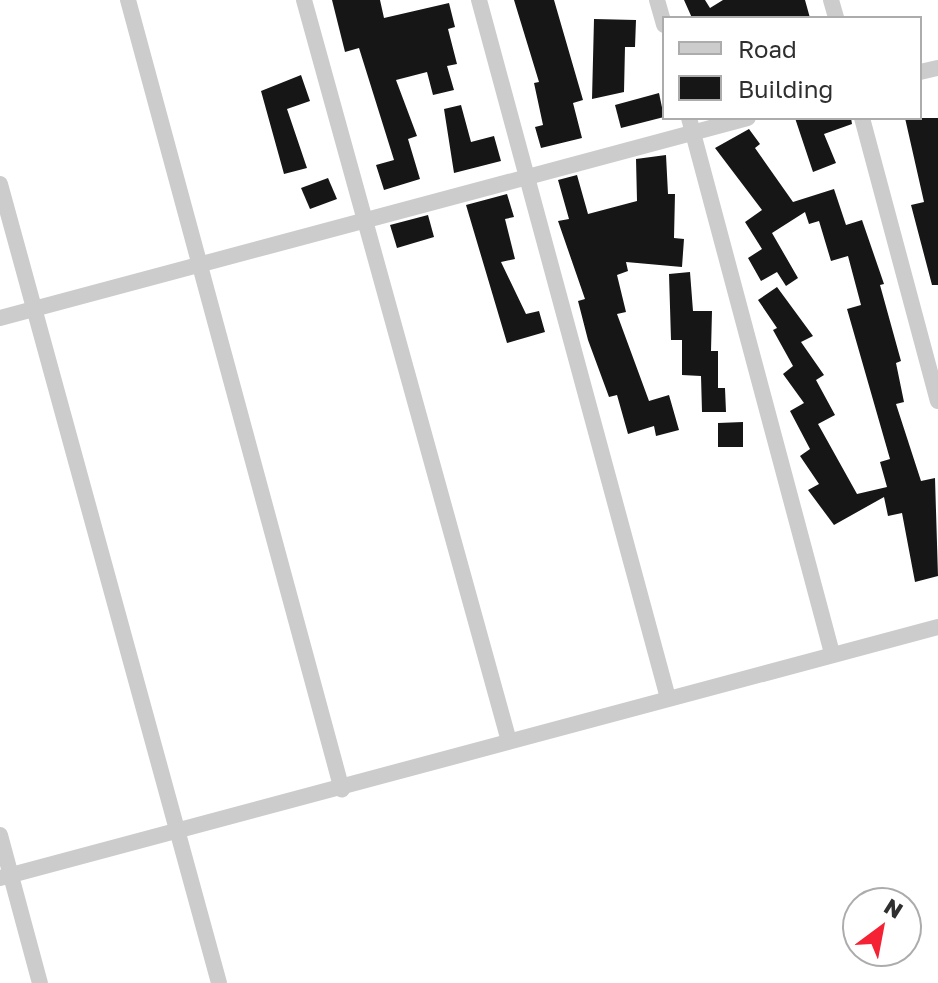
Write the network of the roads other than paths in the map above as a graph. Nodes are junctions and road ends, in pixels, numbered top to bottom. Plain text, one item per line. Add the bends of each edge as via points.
1 (128, 0) edge
2 (304, 0) edge
3 (479, 0) edge
4 (734, 120) edge
5 (863, 120) edge
6 (691, 126) edge
7 (524, 178) junction
8 (0, 184) edge
9 (363, 223) junction
10 (198, 266) junction
11 (34, 310) junction
12 (0, 318) edge
13 (938, 401) edge
14 (938, 627) edge
15 (832, 653) junction
16 (668, 698) junction
17 (509, 741) junction
18 (342, 790) junction
19 (178, 832) junction
20 (0, 835) edge
21 (5, 877) edge
22 (40, 983) edge
23 (219, 983) edge

1 - 10 street
2 - 9 street
3 - 7 street
4 - 6 street
5 - 13 street
6 - 7 street
6 - 15 street
7 - 9 street
7 - 16 street
8 - 11 street
9 - 10 street
9 - 17 street
10 - 11 street
10 - 18 street
11 - 12 street
11 - 19 street
14 - 15 street
15 - 16 street
16 - 17 street
17 - 18 street
18 - 19 street
19 - 21 street
19 - 23 street
20 - 21 street
21 - 22 street

